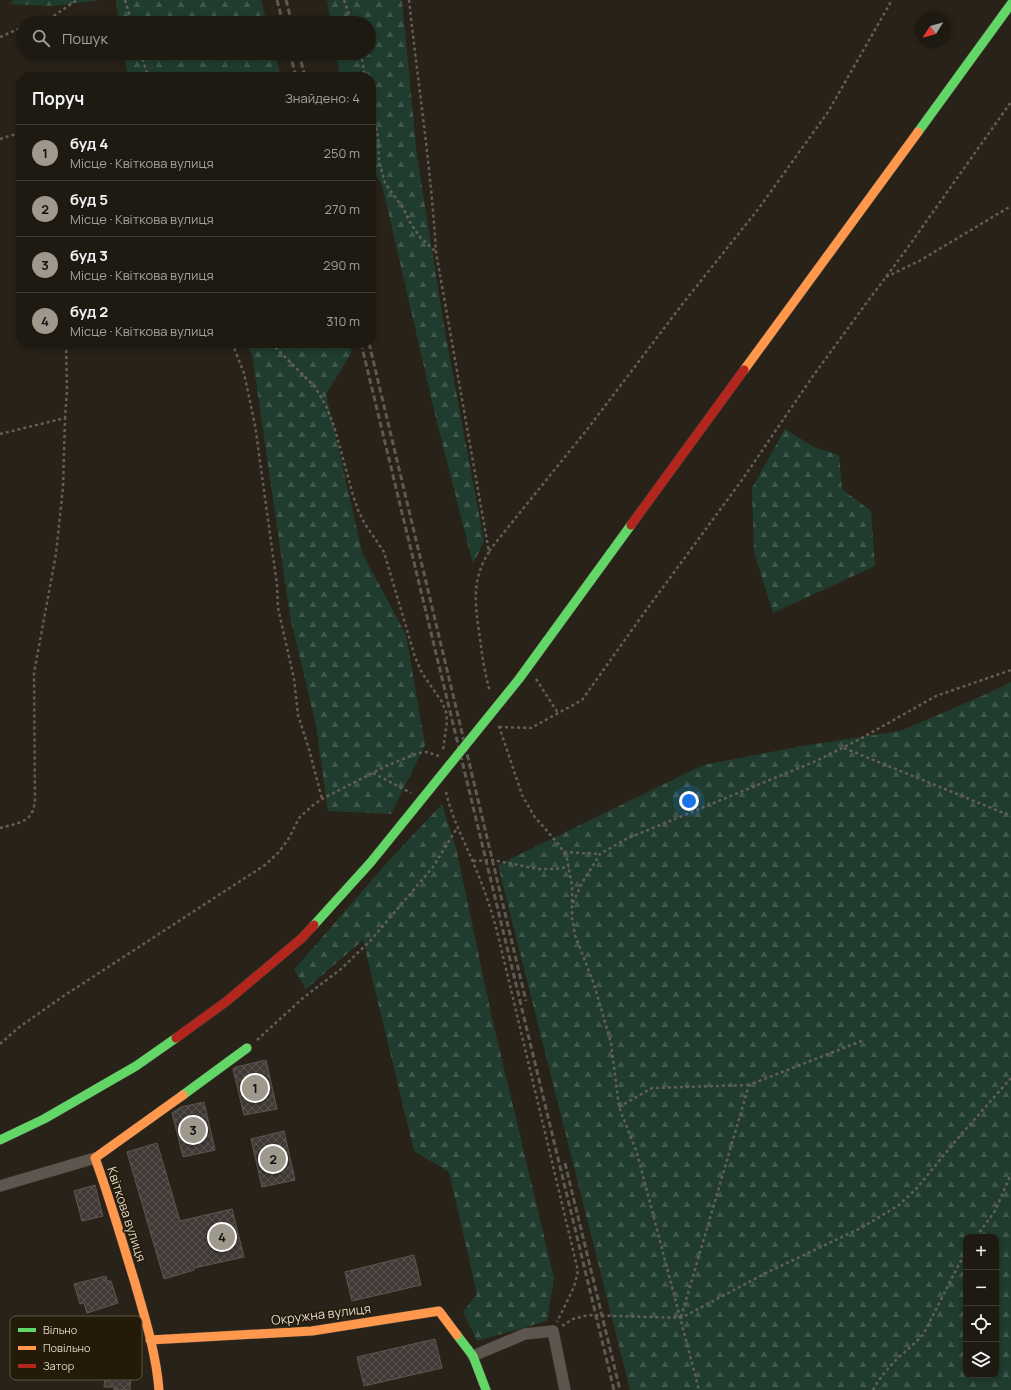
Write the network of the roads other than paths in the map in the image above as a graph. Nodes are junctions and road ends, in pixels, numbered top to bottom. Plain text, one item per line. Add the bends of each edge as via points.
1 (1011, 4) edge
2 (247, 1048) road end
3 (0, 1140) edge
4 (95, 1158) junction
5 (0, 1186) edge
6 (150, 1340) junction
7 (473, 1356) junction
8 (159, 1390) edge
9 (486, 1390) edge
10 (565, 1390) edge

1 - 3 main road, bridge via 519,679 371,862 302,938 227,1001 136,1066 44,1119
2 - 4 main road, Квіткова вулиця
4 - 5 street
4 - 6 main road, Квіткова вулиця via 111,1200
6 - 7 main road, Окружна вулиця via 312,1331 439,1311
6 - 8 main road, Квіткова вулиця
7 - 9 main road
7 - 10 street via 525,1334 553,1331

